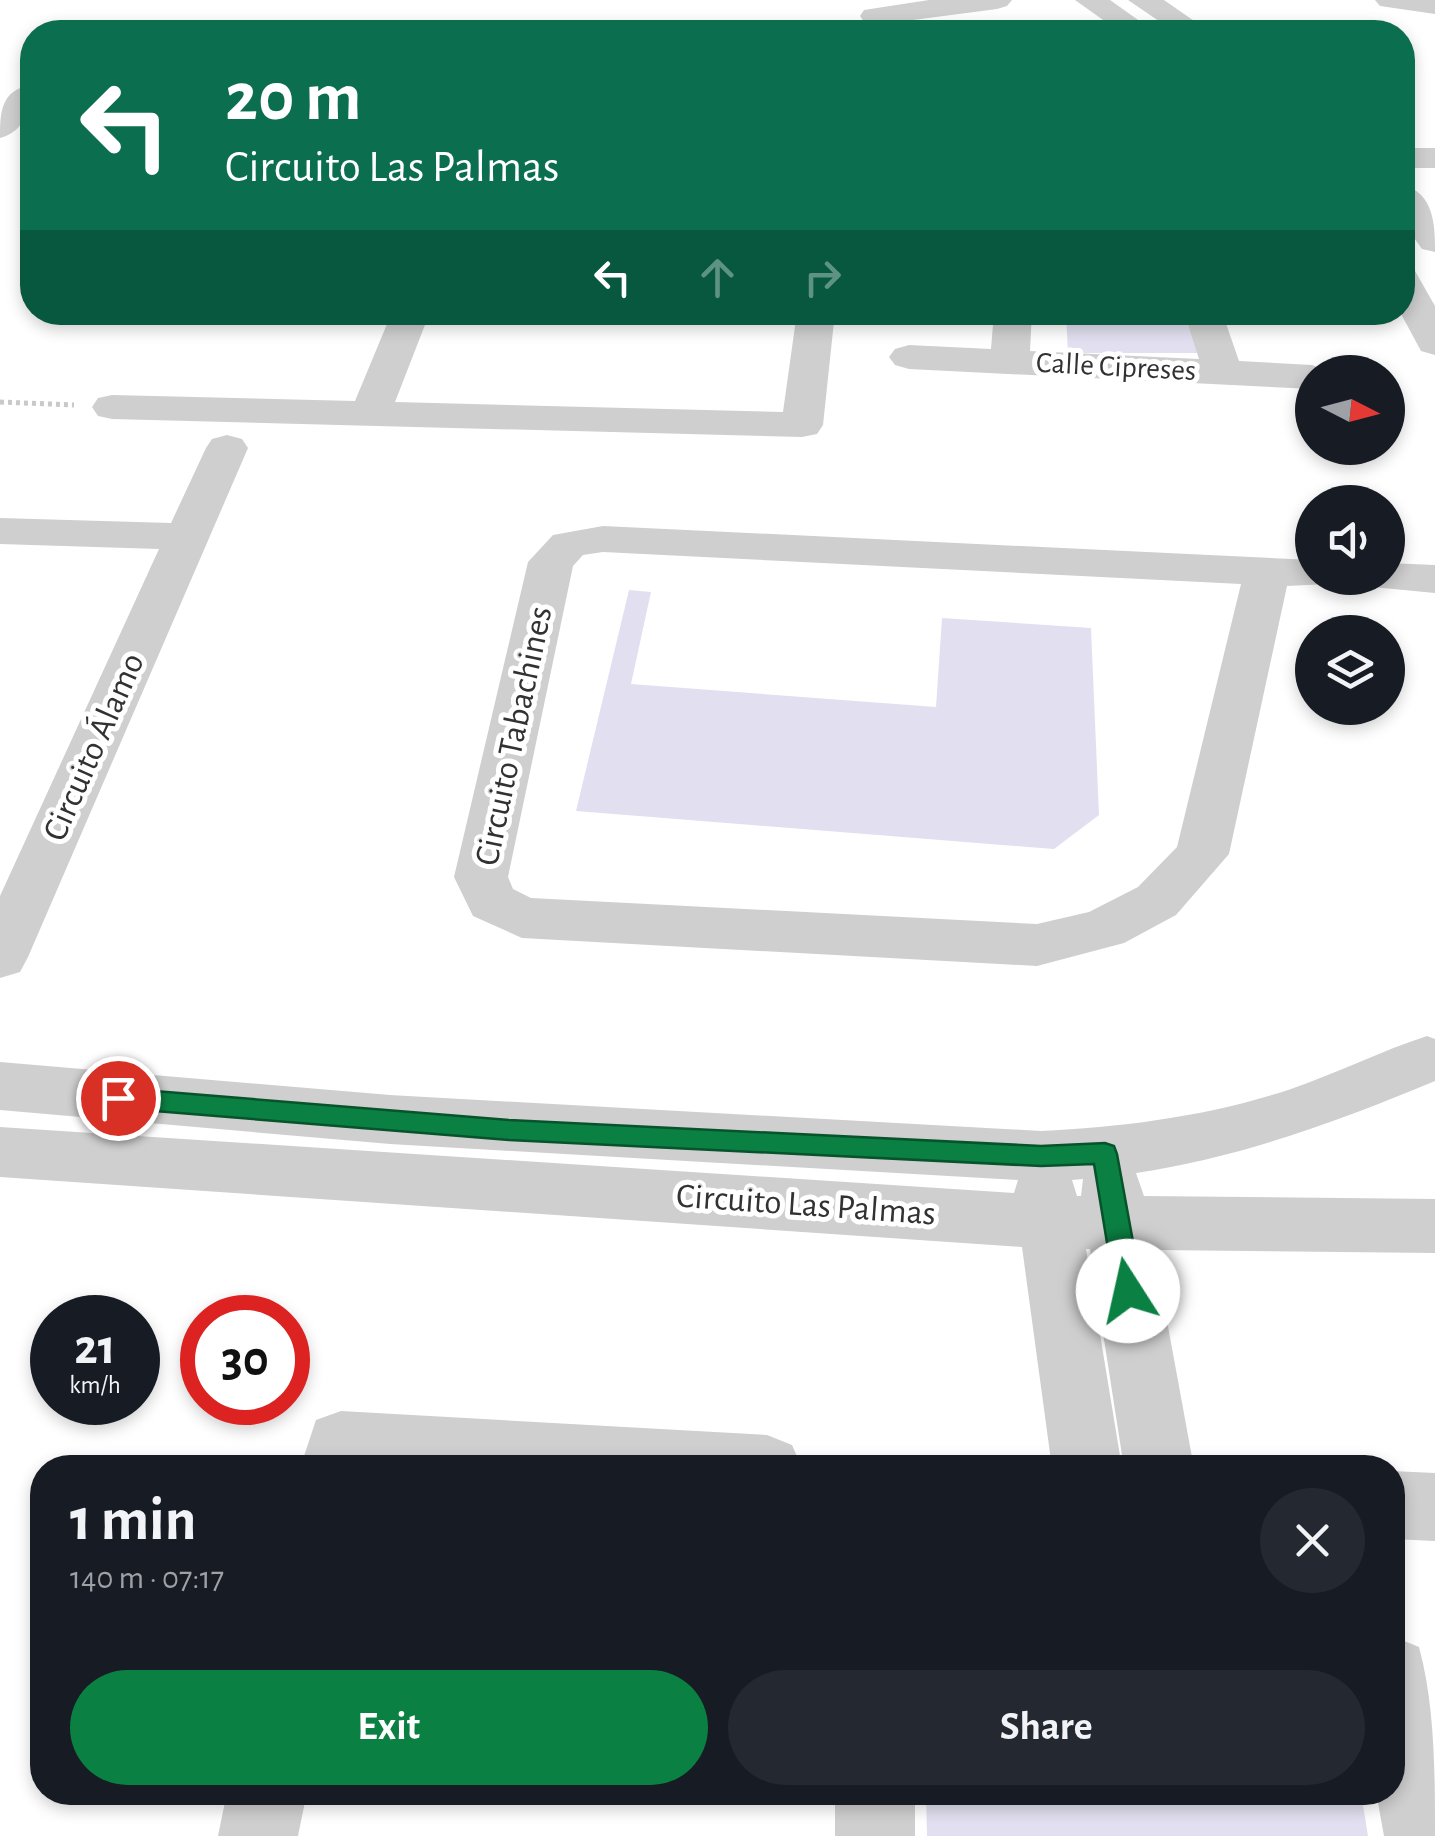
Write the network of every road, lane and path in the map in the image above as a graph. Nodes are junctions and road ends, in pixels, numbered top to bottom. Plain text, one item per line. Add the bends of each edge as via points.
1 (997, 0) edge
2 (1090, 0) edge
3 (1143, 0) edge
4 (938, 4) edge
5 (875, 16) dead end
6 (1121, 20) edge
7 (1176, 20) edge
8 (19, 95) edge
9 (0, 128) edge
10 (1415, 213) edge
11 (1435, 241) edge
12 (1415, 305) edge
13 (407, 325) edge
14 (814, 325) edge
15 (1012, 325) edge
16 (1207, 325) edge
17 (1435, 344) edge
18 (910, 357) dead end
19 (1010, 361) junction
20 (1223, 372) junction
21 (1295, 376) edge
22 (0, 402) edge
23 (112, 406) joint
24 (370, 414) junction
25 (227, 448) dead end
26 (0, 531) edge
27 (187, 537) junction
28 (1267, 572) junction
29 (1295, 573) edge
30 (1405, 578) edge
31 (1435, 579) edge
32 (18, 876) edge
33 (0, 957) edge
34 (1432, 1068) edge
35 (0, 1086) edge
36 (0, 1152) edge
37 (1105, 1154) junction
38 (505, 1156) junction
39 (1041, 1156) junction
40 (1050, 1222) junction
41 (1117, 1223) junction
42 (1435, 1226) edge
43 (338, 1455) edge
44 (545, 1455) edge
45 (1086, 1455) edge
46 (1157, 1455) edge
47 (1405, 1506) edge
48 (1435, 1507) edge
49 (1405, 1740) edge
50 (264, 1805) edge
51 (875, 1805) edge
52 (258, 1836) edge
53 (874, 1836) edge
54 (1424, 1836) edge

1 - 4 street
2 - 6 street
3 - 7 street
4 - 5 street
8 - 9 street
10 - 11 street
12 - 17 street
13 - 24 street
14 - 24 street via 802,425
15 - 19 street, Calle Cipreses
16 - 20 street, Calle Cipreses
18 - 19 street, Calle Cipreses
19 - 20 street, Calle Cipreses
20 - 21 street, Calle Cipreses
22 - 23 path
23 - 24 street
25 - 27 street, Circuito Álamo
26 - 27 street
27 - 32 street, Circuito Álamo
28 - 28 street, Circuito Tabachines via 603,539 569,544 551,562 481,876 492,902 522,918 1037,945 1104,929 1157,901 1202,854
28 - 29 street, Circuito Tabachines
30 - 31 street
32 - 33 street, Circuito Álamo
34 - 37 street, Circuito Las Palmas via 1210,1136
35 - 38 street, Circuito Las Palmas via 198,1106
36 - 38 street, Circuito Las Palmas via 178,1166
37 - 39 street, Circuito Las Palmas
37 - 41 street
38 - 39 street, Circuito Las Palmas
38 - 40 street, Circuito Las Palmas
39 - 40 street
40 - 41 street, Circuito Las Palmas
40 - 45 street
41 - 42 street, Circuito Las Palmas
41 - 46 street
43 - 44 street via 340,1443
47 - 48 street
49 - 54 street
50 - 52 street
51 - 53 street

